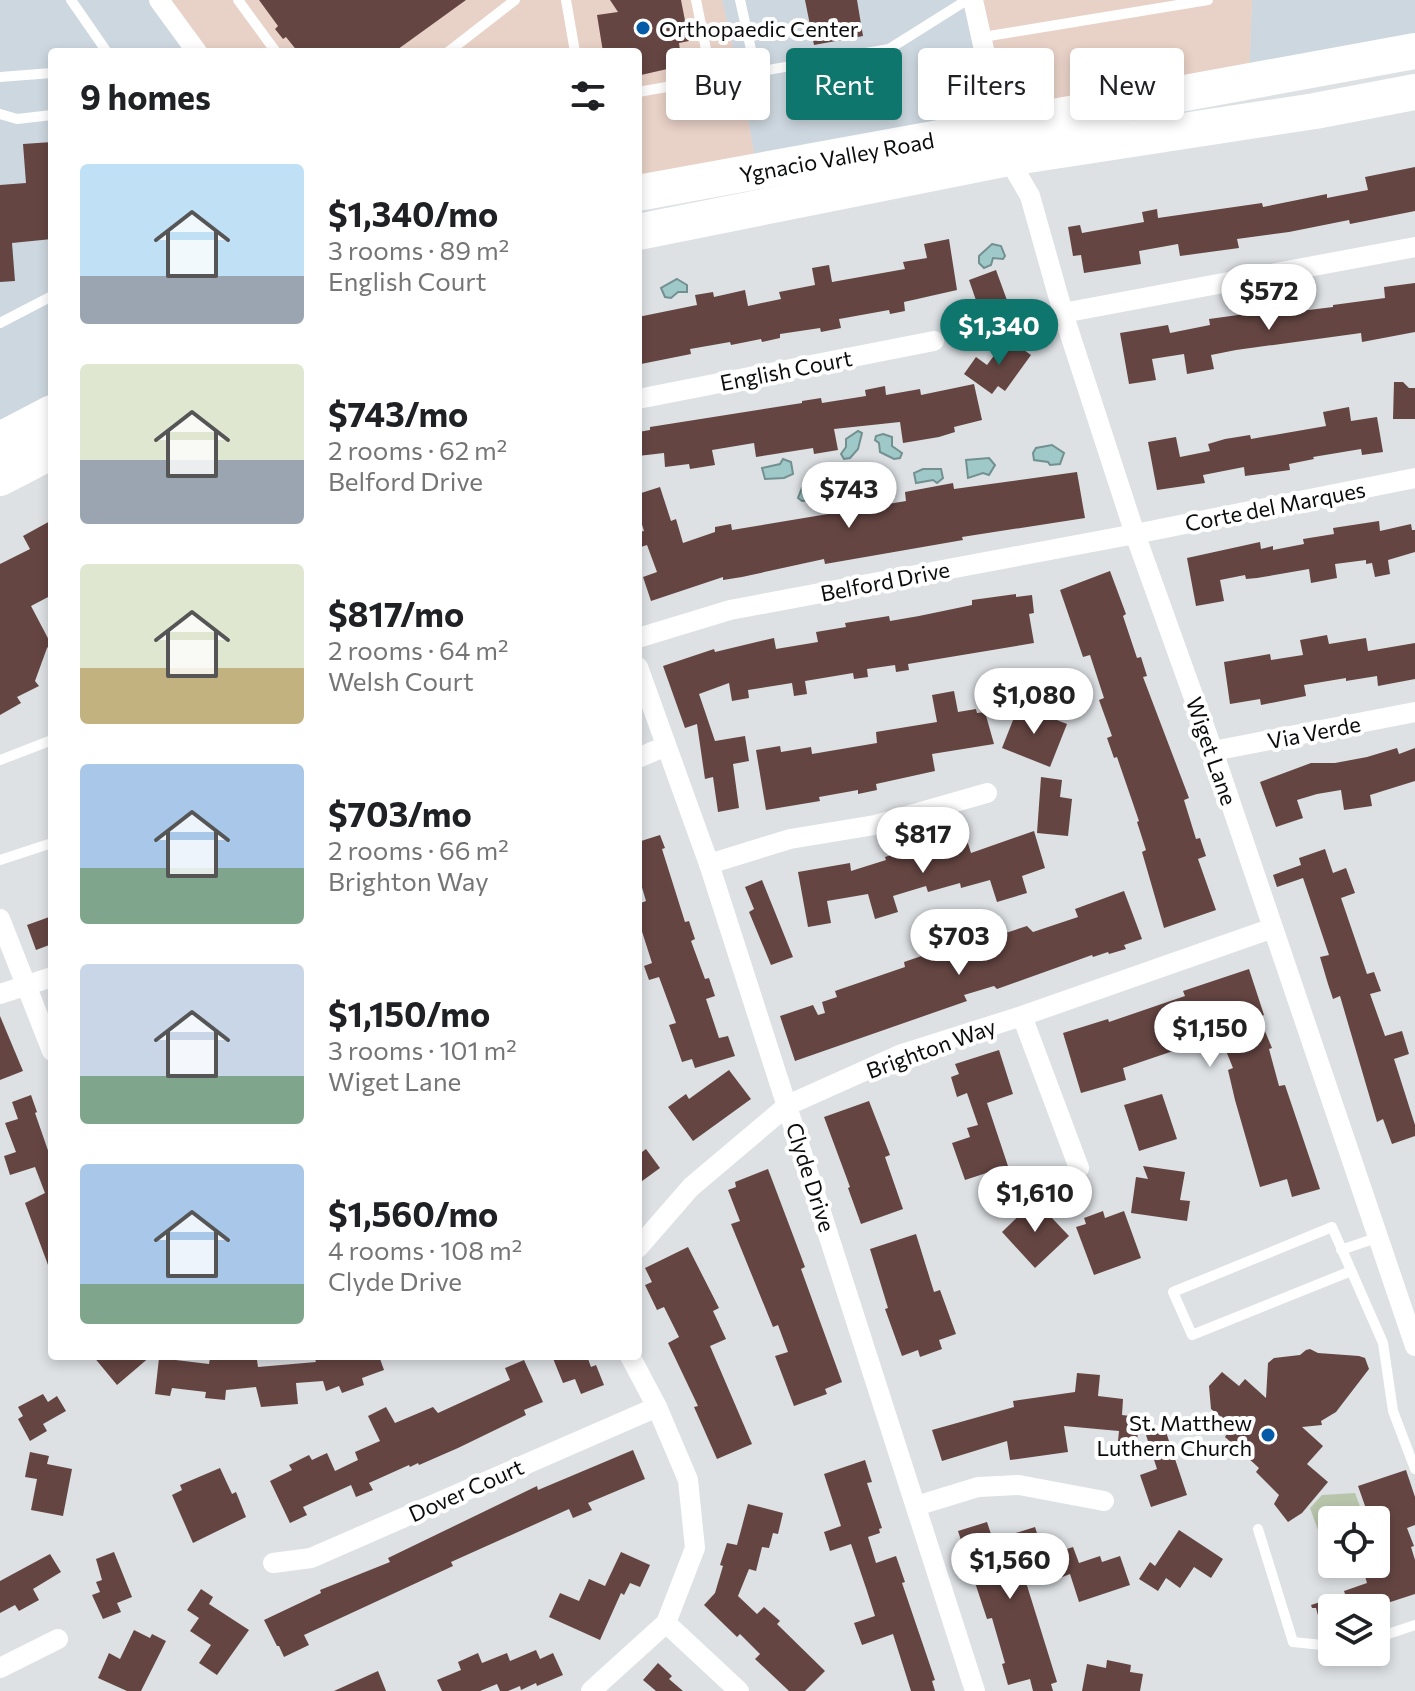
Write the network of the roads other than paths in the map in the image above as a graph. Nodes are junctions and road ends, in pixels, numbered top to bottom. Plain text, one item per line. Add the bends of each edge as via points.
1 (71, 0) edge
2 (159, 0) edge
3 (238, 0) edge
4 (515, 0) edge
5 (566, 0) edge
6 (696, 0) edge
7 (740, 0) edge
8 (970, 0) edge
9 (1208, 0) edge
10 (983, 37) junction
11 (104, 48) edge
12 (194, 48) edge
13 (273, 48) edge
14 (453, 48) edge
15 (574, 48) edge
16 (1415, 51) edge
17 (48, 73) edge
18 (0, 77) edge
19 (642, 91) edge
20 (1415, 92) edge
21 (0, 114) edge
22 (48, 115) edge
23 (1004, 142) junction
24 (642, 192) edge
25 (642, 231) edge
26 (1415, 247) edge
27 (48, 298) edge
28 (1063, 313) junction
29 (0, 323) edge
30 (934, 341) dead end
31 (642, 398) edge
32 (48, 415) edge
33 (0, 440) edge
34 (48, 453) edge
35 (0, 478) edge
36 (1415, 478) edge
37 (1135, 534) junction
38 (642, 637) edge
39 (642, 678) edge
40 (1415, 712) edge
41 (48, 742) edge
42 (666, 746) junction
43 (1213, 751) junction
44 (642, 756) edge
45 (0, 760) edge
46 (987, 793) dead end
47 (48, 844) edge
48 (0, 860) edge
49 (709, 864) junction
50 (0, 919) edge
51 (1273, 928) junction
52 (48, 978) edge
53 (28, 986) junction
54 (0, 994) edge
55 (1022, 1016) junction
56 (48, 1040) edge
57 (788, 1105) junction
58 (1079, 1168) dead end
59 (1379, 1237) junction
60 (642, 1243) edge
61 (1341, 1250) junction
62 (1351, 1271) junction
63 (1410, 1313) edge
64 (1415, 1346) edge
65 (632, 1360) edge
66 (657, 1407) junction
67 (1415, 1469) edge
68 (1104, 1501) dead end
69 (916, 1506) junction
70 (1258, 1529) dead end
71 (273, 1563) dead end
72 (666, 1623) junction
73 (1415, 1625) edge
74 (1390, 1633) edge
75 (58, 1639) dead end
76 (1318, 1645) edge
77 (0, 1668) edge
78 (591, 1691) edge
79 (739, 1691) edge
80 (975, 1691) edge

1 - 11 lane
2 - 12 street
3 - 13 lane
4 - 14 lane
5 - 15 lane
6 - 19 lane via 712,79
7 - 8 lane via 756,72 889,49
8 - 10 street, Wiget Lane
9 - 10 lane
10 - 23 street, Wiget Lane
16 - 23 highway, Ygnacio Valley Road
17 - 18 lane
20 - 23 highway, Ygnacio Valley Road via 1315,111
21 - 22 lane via 17,119
23 - 24 highway, Ygnacio Valley Road
23 - 25 highway, Ygnacio Valley Road
23 - 28 street, Wiget Lane via 1030,196
26 - 28 street
27 - 29 lane
28 - 37 street, Wiget Lane
30 - 31 street, English Court
32 - 33 highway
34 - 35 highway
36 - 37 street, Corte del Marques
37 - 38 street, Belford Drive via 730,610
37 - 43 street, Wiget Lane
39 - 42 street, Clyde Drive
40 - 43 street, Via Verde
41 - 45 lane
42 - 44 street
42 - 49 street, Clyde Drive
43 - 51 street, Wiget Lane
46 - 49 street via 875,825 790,839
47 - 48 lane
49 - 57 street, Clyde Drive
50 - 53 street
51 - 55 street, Brighton Way
51 - 59 street, Wiget Lane
52 - 53 street
53 - 54 street
53 - 56 street
55 - 57 street, Brighton Way via 902,1054
55 - 58 street
57 - 60 street, Brighton Way via 691,1187
57 - 69 street, Clyde Drive
59 - 61 lane
59 - 63 street, Wiget Lane
61 - 62 lane
61 - 62 lane via 1332,1227 1173,1292 1192,1335
62 - 67 lane via 1383,1343 1393,1411
63 - 64 street, Wiget Lane
65 - 66 street
66 - 71 street, Dover Court via 311,1558
66 - 72 street via 688,1480 695,1548
68 - 69 street via 1019,1485 978,1487
69 - 80 street, Clyde Drive
70 - 76 lane via 1293,1642
72 - 78 street
72 - 79 street
73 - 74 lane
75 - 77 street

